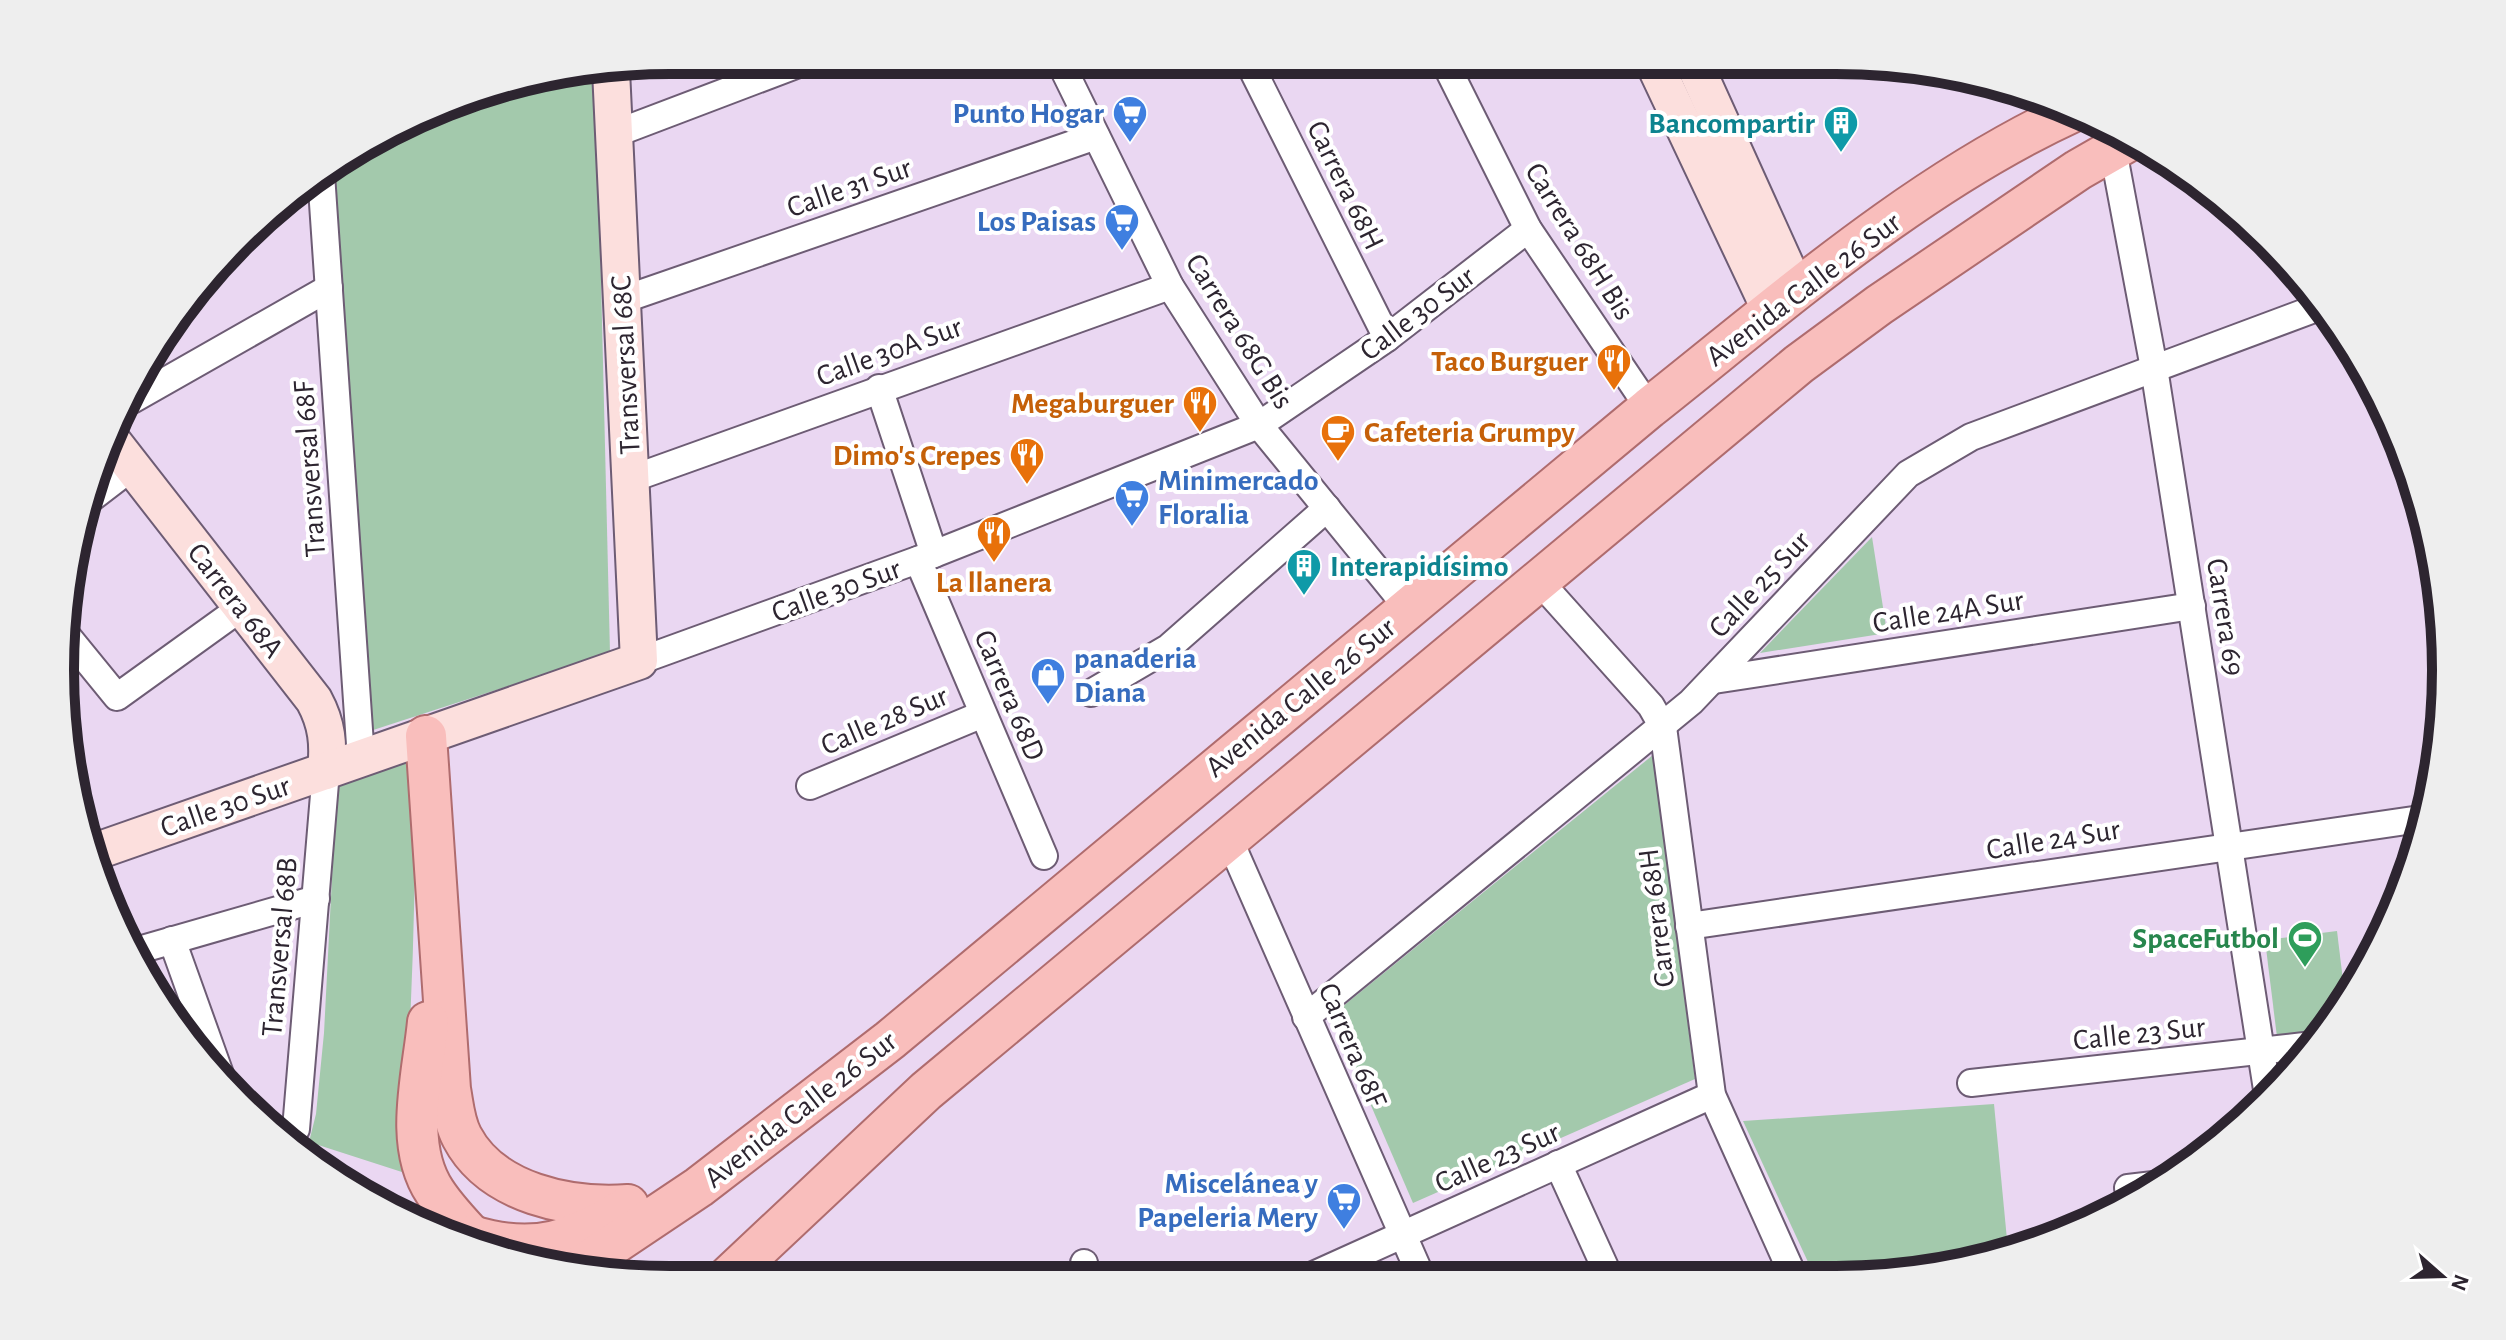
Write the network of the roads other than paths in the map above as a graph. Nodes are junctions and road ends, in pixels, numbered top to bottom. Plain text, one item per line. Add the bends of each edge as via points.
1 (772, 74) edge
2 (1066, 74) edge
3 (1255, 74) edge
4 (1450, 74) edge
5 (1660, 74) edge
6 (1698, 74) edge
7 (611, 77) edge
8 (2061, 118) edge
9 (614, 134) junction
10 (1096, 136) junction
11 (2120, 146) edge
12 (2124, 148) edge
13 (322, 186) edge
14 (1528, 229) junction
15 (1170, 286) junction
16 (329, 288) junction
17 (622, 300) junction
18 (1784, 301) junction
19 (2311, 310) edge
20 (1387, 338) junction
21 (2154, 368) junction
22 (879, 388) junction
23 (141, 395) edge
24 (1649, 408) junction
25 (1259, 425) junction
26 (122, 454) edge
27 (108, 473) edge
28 (631, 479) junction
29 (1327, 508) junction
30 (926, 557) junction
31 (1539, 581) junction
32 (2192, 606) junction
33 (242, 607) junction
34 (1408, 608) junction
35 (75, 645) edge
36 (639, 661) junction
37 (1714, 680) junction
38 (1091, 693) dead end
39 (983, 714) junction
40 (1663, 727) junction
41 (426, 736) junction
42 (361, 759) junction
43 (326, 771) junction
44 (810, 786) dead end
45 (2413, 820) edge
46 (1229, 839) junction
47 (2230, 845) junction
48 (102, 849) edge
49 (1044, 856) dead end
50 (435, 888) junction
51 (316, 899) junction
52 (1051, 904) junction
53 (1689, 926) junction
54 (172, 940) junction
55 (143, 949) edge
56 (1306, 1017) junction
57 (2298, 1047) edge
58 (212, 1050) edge
59 (2261, 1051) junction
60 (2266, 1082) edge
61 (1971, 1083) dead end
62 (1712, 1095) junction
63 (296, 1129) dead end
64 (1558, 1164) junction
65 (2128, 1188) dead end
66 (2131, 1188) edge
67 (632, 1205) junction
68 (468, 1230) edge
69 (1402, 1234) junction
70 (516, 1246) edge
71 (589, 1261) edge
72 (740, 1266) edge
73 (1333, 1266) edge
74 (1416, 1266) edge
75 (1604, 1266) edge
76 (1789, 1266) edge

1 - 9 street
2 - 10 street, Carrera 68G Bis
3 - 20 street, Carrera 68H
4 - 14 street, Carrera 68H Bis
5 - 18 street
6 - 18 street
7 - 9 street, Transversal 68C
8 - 18 main road, Avenida Calle 26 Sur via 1932,194
9 - 17 street, Transversal 68C
10 - 15 street, Carrera 68G Bis
10 - 17 street, Calle 31 Sur
11 - 31 main road, Avenida Calle 26 Sur via 1914,281 1799,364
12 - 21 street, Carrera 69
13 - 16 street, Transversal 68F
14 - 20 street, Calle 30 Sur
14 - 24 street, Carrera 68H Bis
15 - 22 street, Calle 30A Sur
15 - 25 street, Carrera 68G Bis
16 - 23 street
16 - 42 street, Transversal 68F
17 - 28 street, Transversal 68C
18 - 24 main road, Avenida Calle 26 Sur
19 - 21 street, Calle 25 Sur
20 - 25 street, Calle 30 Sur
21 - 32 street, Carrera 69
21 - 37 street, Calle 25 Sur via 1971,437 1908,474
22 - 28 street, Calle 30A Sur
22 - 30 street, Carrera 68D
24 - 34 main road, Avenida Calle 26 Sur
25 - 29 street, Carrera 68G Bis
25 - 30 street, Calle 30 Sur
26 - 27 street
26 - 33 street, Carrera 68A
28 - 36 street, Transversal 68C
29 - 34 street, Carrera 68G Bis
29 - 38 street via 1168,648
30 - 36 street, Calle 30 Sur
30 - 39 street, Carrera 68D
31 - 40 street, Carrera 68H via 1651,706
31 - 46 main road, Avenida Calle 26 Sur
32 - 37 street, Calle 24A Sur
32 - 47 street, Carrera 69
33 - 35 street via 117,697
33 - 43 street, Carrera 68A via 325,720
34 - 52 main road, Avenida Calle 26 Sur
36 - 41 street, Calle 30 Sur
37 - 40 street, Calle 25 Sur
39 - 44 street, Calle 28 Sur
39 - 49 street, Carrera 68D
40 - 53 street, Carrera 68H
40 - 56 street, Calle 25 Sur
41 - 42 street, Calle 30 Sur
41 - 50 main road
42 - 43 street, Calle 30 Sur
43 - 48 street, Calle 30 Sur
43 - 51 street, Transversal 68B
45 - 47 street, Calle 24 Sur
46 - 56 street, Carrera 68F
46 - 72 main road, Avenida Calle 26 Sur via 926,1091
47 - 53 street, Calle 24 Sur
47 - 59 street, Carrera 69
50 - 67 main road via 450,1089 460,1134 471,1152 496,1175 542,1196 586,1206
50 - 68 main road via 418,1131 422,1165 434,1191
51 - 54 street
51 - 63 street, Transversal 68B
52 - 67 main road via 895,1011
52 - 71 main road, Avenida Calle 26 Sur via 890,1040 699,1187
53 - 62 street, Carrera 68H
54 - 55 street
54 - 58 street
56 - 69 street, Carrera 68F
57 - 59 street, Calle 23 Sur
59 - 60 street, Carrera 69
59 - 61 street, Calle 23 Sur
62 - 64 street, Calle 23 Sur
62 - 76 street, Carrera 68H
64 - 69 street, Calle 23 Sur
64 - 75 street
65 - 66 street
67 - 70 main road via 579,1234 539,1247
69 - 73 street, Calle 23 Sur
69 - 74 street, Carrera 68F

